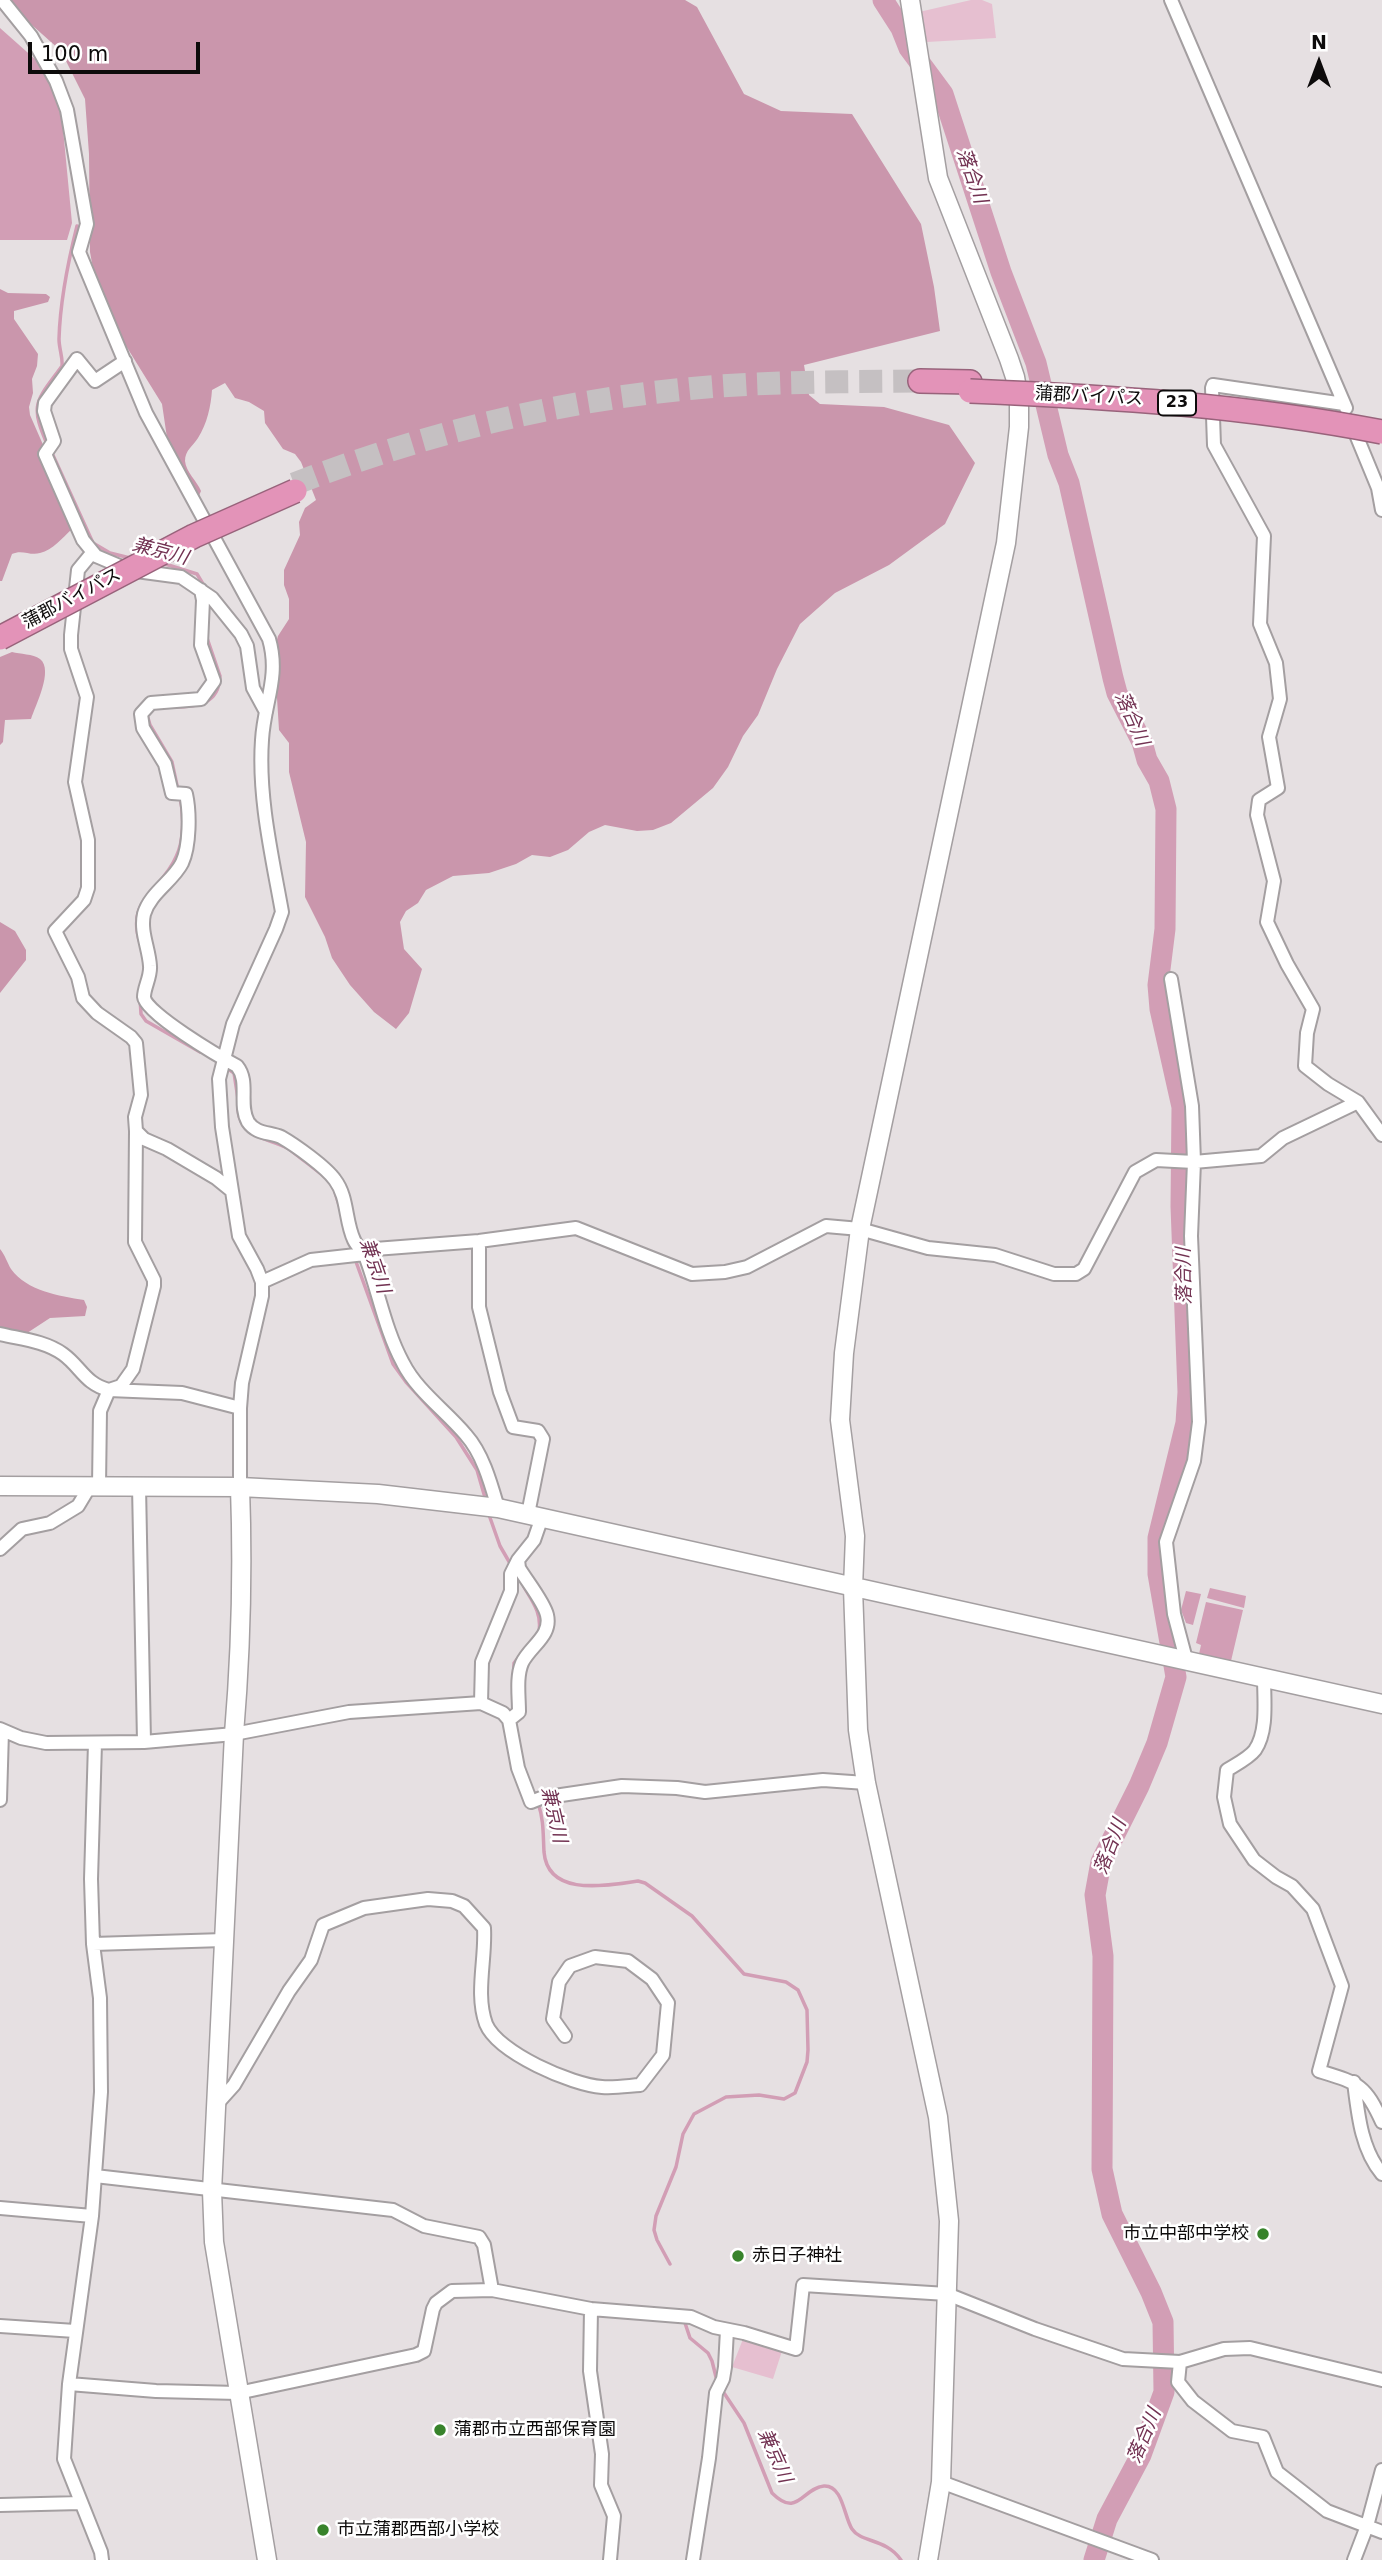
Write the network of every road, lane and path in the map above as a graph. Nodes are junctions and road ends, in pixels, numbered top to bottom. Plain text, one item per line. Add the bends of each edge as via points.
1 (2, 0) edge
2 (910, 0) edge
3 (1171, 0) edge
4 (125, 361) junction
5 (920, 386) tunnel mouth
6 (970, 387) junction
7 (1344, 404) junction
8 (1382, 425) edge
9 (1382, 432) edge
10 (1382, 510) edge
11 (92, 553) junction
12 (206, 593) junction
13 (0, 630) edge
14 (0, 638) edge
15 (266, 712) junction
16 (1171, 979) dead end
17 (223, 1064) junction
18 (1357, 1102) junction
19 (136, 1131) junction
20 (1382, 1135) edge
21 (1193, 1162) junction
22 (232, 1191) junction
23 (860, 1229) junction
24 (479, 1241) junction
25 (363, 1254) junction
26 (262, 1282) junction
27 (0, 1334) edge
28 (109, 1390) junction
29 (240, 1408) junction
30 (0, 1486) edge
31 (94, 1486) junction
32 (139, 1486) junction
33 (240, 1486) junction
34 (492, 1507) junction
35 (535, 1516) junction
36 (0, 1549) edge
37 (515, 1566) junction
38 (853, 1588) junction
39 (1185, 1662) junction
40 (1264, 1678) junction
41 (481, 1703) junction
42 (1382, 1704) edge
43 (513, 1717) junction
44 (1, 1730) edge
45 (234, 1734) junction
46 (144, 1742) junction
47 (94, 1743) junction
48 (1, 1776) edge
49 (866, 1783) junction
50 (0, 1800) edge
51 (224, 1940) junction
52 (93, 1944) junction
53 (565, 2036) dead end
54 (1354, 2082) junction
55 (216, 2106) junction
56 (1382, 2122) edge
57 (1382, 2174) edge
58 (95, 2176) junction
59 (212, 2191) junction
60 (0, 2208) edge
61 (92, 2216) junction
62 (492, 2290) junction
63 (947, 2294) junction
64 (591, 2309) junction
65 (0, 2326) edge
66 (727, 2330) junction
67 (75, 2331) junction
68 (1178, 2362) junction
69 (1382, 2381) edge
70 (69, 2384) junction
71 (238, 2393) junction
72 (1382, 2470) edge
73 (941, 2482) junction
74 (81, 2503) junction
75 (0, 2505) edge
76 (1367, 2526) junction
77 (1382, 2532) edge
78 (102, 2560) edge
79 (267, 2560) edge
80 (610, 2560) edge
81 (693, 2560) edge
82 (928, 2560) edge
83 (1152, 2560) edge
84 (1354, 2560) edge

1 - 4 street via 31,36 67,110 87,223 79,252
2 - 23 street via 938,178 1015,377 1019,427 1006,543
3 - 7 street
4 - 11 street via 95,381 77,359 45,403 54,441 45,454
4 - 15 street via 146,413 269,639 273,685
5 - 6 highway, 蒲郡バイパス / 23
6 - 8 highway, 蒲郡バイパス / 23 via 1105,389 1228,400
6 - 9 highway, 蒲郡バイパス / 23, bridge via 1227,407
7 - 10 street via 1378,488
7 - 18 street via 1212,388 1213,445 1265,537 1260,624 1276,663 1280,699 1269,737 1278,788 1259,800 1256,815 1274,881 1267,922 1313,1009 1306,1066
11 - 12 street via 129,570 181,577
11 - 19 street via 78,570 71,635 87,697 75,782 89,848 88,888 84,900 55,931 83,998 136,1043 142,1096
12 - 15 street via 241,634 253,688
12 - 17 street via 201,645 214,681 201,699 151,703 141,714 143,728 165,764 172,793 186,794 190,812 181,863 145,911 142,927 151,969 144,998 148,1008
13 - 14 highway, 蒲郡バイパス, bridge via 191,530 294,488
15 - 17 street via 264,802 282,912 233,1024
16 - 21 street via 1192,1106
17 - 22 street via 222,1127
17 - 25 street via 237,1066 242,1072 248,1122 256,1130 279,1137 335,1178 354,1241
18 - 20 street
18 - 21 street via 1283,1138 1261,1156
19 - 22 street
19 - 28 street via 135,1242 154,1286 133,1369 121,1386
21 - 23 street via 1156,1160 1135,1172 1084,1269 1076,1274 1054,1274 995,1255 929,1248
21 - 39 street via 1191,1236 1199,1422 1194,1461 1166,1542
22 - 26 street via 239,1236
23 - 24 street via 826,1226 747,1267 692,1275 576,1228
23 - 38 street via 840,1420 855,1536
24 - 25 street via 375,1249
24 - 35 street via 479,1307 500,1392 513,1427 538,1431 543,1439
25 - 26 street via 311,1260
25 - 34 street via 404,1366 469,1438 491,1482
26 - 29 street
27 - 28 street via 64,1354 88,1381
28 - 29 street via 183,1393
28 - 31 street via 100,1411
29 - 33 street
30 - 31 street
31 - 32 street
31 - 36 street via 78,1506 50,1524 22,1529
32 - 33 street
32 - 46 street
33 - 34 street via 378,1493
33 - 45 street via 243,1572
34 - 35 street
35 - 37 street via 534,1540
35 - 38 street
37 - 41 street via 511,1591 482,1662
37 - 43 street via 547,1614 547,1625 522,1663
38 - 39 street
38 - 49 street via 858,1730
39 - 40 street
40 - 42 street
40 - 54 street via 1260,1740 1254,1753 1227,1770 1224,1797 1230,1824 1254,1860 1292,1886 1313,1909 1342,1986 1319,2071
41 - 43 street
41 - 45 street via 349,1712
43 - 49 street via 518,1768 531,1802 622,1786 705,1792 823,1780
44 - 47 street via 46,1743
44 - 48 street
45 - 46 street
45 - 51 street
46 - 47 street
47 - 52 street
48 - 50 street
49 - 63 street via 938,2117 949,2221
51 - 52 street
51 - 55 street
52 - 58 street via 100,1998 102,2092
53 - 55 street via 553,2018 559,1982 570,1966 595,1957 628,1961 652,1979 668,2003 663,2054 639,2085 600,2088 550,2074 499,2040 487,2026 481,1993 484,1928 464,1906 428,1899 364,1908 323,1925 311,1960 234,2085
54 - 56 street via 1371,2098
54 - 57 street via 1367,2148
55 - 59 street
58 - 59 street
58 - 61 street
59 - 62 street via 393,2210 424,2226 479,2237
59 - 71 street via 214,2242
60 - 61 street
61 - 67 street
62 - 64 street
62 - 71 street via 452,2291 444,2297 433,2309 424,2351 416,2355
63 - 66 street via 803,2285 796,2349
63 - 68 street via 1123,2359
63 - 73 street
64 - 66 street via 691,2317
64 - 80 street via 590,2371 602,2454 601,2485 614,2516
65 - 67 street
66 - 81 street
67 - 70 street
68 - 69 street via 1224,2348 1250,2348
68 - 76 street via 1178,2382 1193,2402 1232,2431 1263,2437 1278,2472 1327,2511
70 - 71 street
70 - 74 street via 64,2459
71 - 79 street
72 - 76 street
73 - 82 street
73 - 83 street
74 - 75 street
74 - 78 street
76 - 77 street
76 - 84 street

